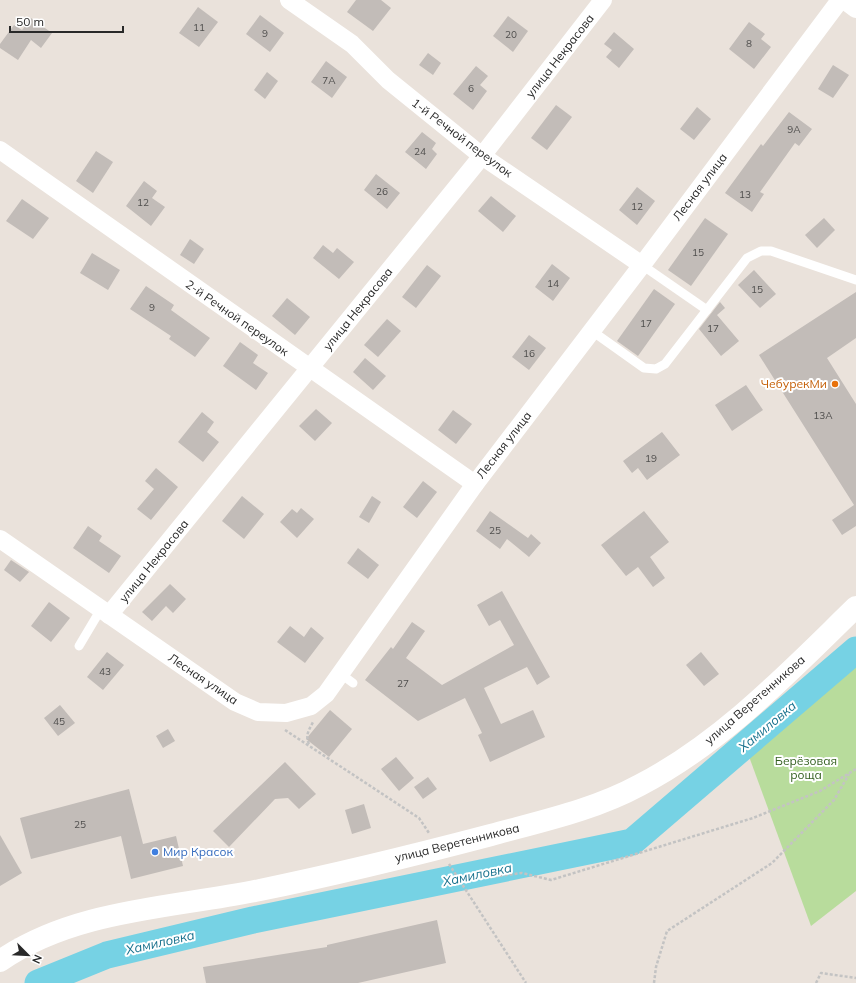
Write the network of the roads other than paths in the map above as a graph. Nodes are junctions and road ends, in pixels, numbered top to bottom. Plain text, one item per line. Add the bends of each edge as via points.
1 (290, 0) edge
2 (603, 0) edge
3 (840, 0) edge
4 (844, 0) edge
5 (856, 9) edge
6 (0, 150) edge
7 (482, 156) junction
8 (642, 265) junction
9 (856, 280) edge
10 (707, 310) junction
11 (592, 332) junction
12 (310, 369) junction
13 (475, 484) junction
14 (0, 539) edge
15 (856, 607) edge
16 (105, 612) junction
17 (79, 646) dead end
18 (0, 960) edge

1 - 7 street, 1-й Речной переулок via 352,44 388,80
2 - 7 street, улица Некрасова
3 - 8 street, Лесная улица
4 - 5 street
6 - 12 street, 2-й Речной переулок
7 - 8 street, 1-й Речной переулок
7 - 12 street, улица Некрасова
8 - 10 lane
8 - 11 street, Лесная улица
9 - 10 lane via 771,251 761,251 747,258
10 - 11 lane via 665,364 656,369 644,368
11 - 13 street, Лесная улица
12 - 13 street, 2-й Речной переулок
12 - 16 street, улица Некрасова
13 - 16 street, Лесная улица via 347,678 311,706 286,713 258,712 235,702
14 - 16 street, Лесная улица
15 - 18 main road, улица Веретенникова via 747,710 693,752 640,785 584,810 439,849 259,891 117,915 62,930
16 - 17 lane

